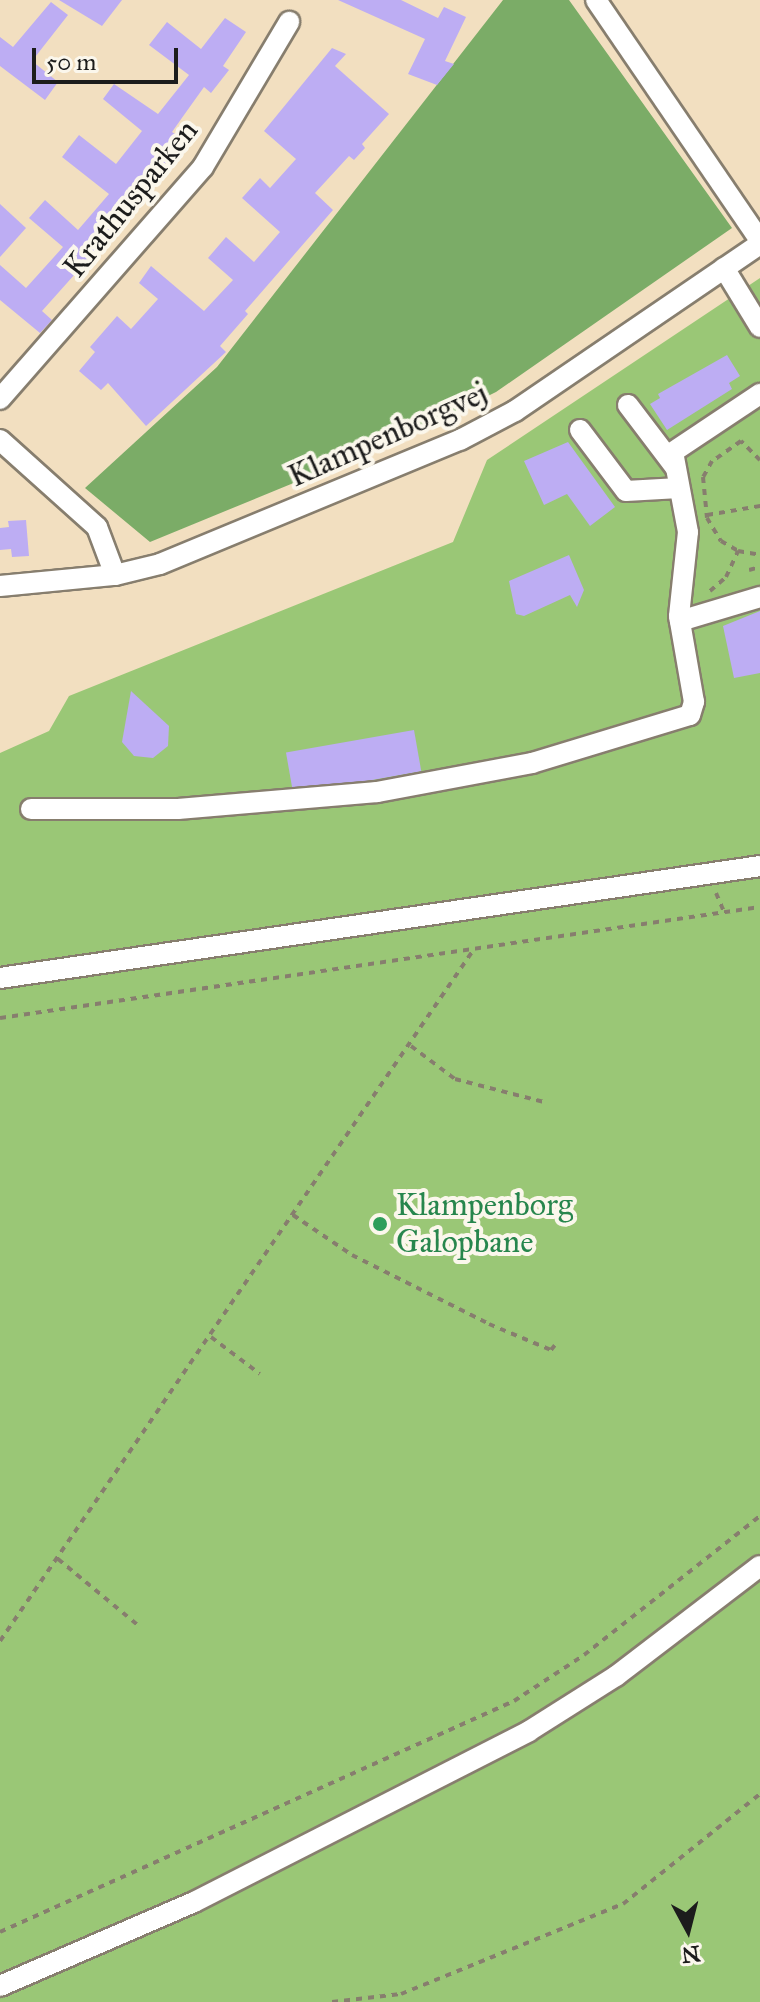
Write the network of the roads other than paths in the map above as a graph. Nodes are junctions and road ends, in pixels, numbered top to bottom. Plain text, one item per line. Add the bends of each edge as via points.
1 (596, 0) edge
2 (289, 22) dead end
3 (760, 242) edge
4 (724, 268) junction
5 (760, 327) edge
6 (760, 394) edge
7 (0, 399) edge
8 (628, 405) dead end
9 (580, 430) dead end
10 (0, 440) edge
11 (675, 467) junction
12 (679, 488) junction
13 (115, 575) junction
14 (0, 586) edge
15 (760, 597) edge
16 (679, 619) junction
17 (31, 809) dead end
18 (760, 866) edge
19 (0, 978) edge
20 (760, 1566) edge
21 (0, 1986) edge

1 - 3 street
2 - 7 street, Krathusparken via 203,167
3 - 4 street, Klampenborgvej
4 - 5 street
4 - 13 street, Klampenborgvej via 515,411 460,440 208,546
6 - 11 street via 673,452
8 - 11 street
9 - 12 street via 626,491
10 - 13 street via 97,527
11 - 12 street
12 - 16 street via 688,532
13 - 14 street, Klampenborgvej
15 - 16 street
16 - 17 street via 694,702 690,715 532,763 377,792 178,809
18 - 19 street
20 - 21 street via 616,1676 505,1744 207,1896

